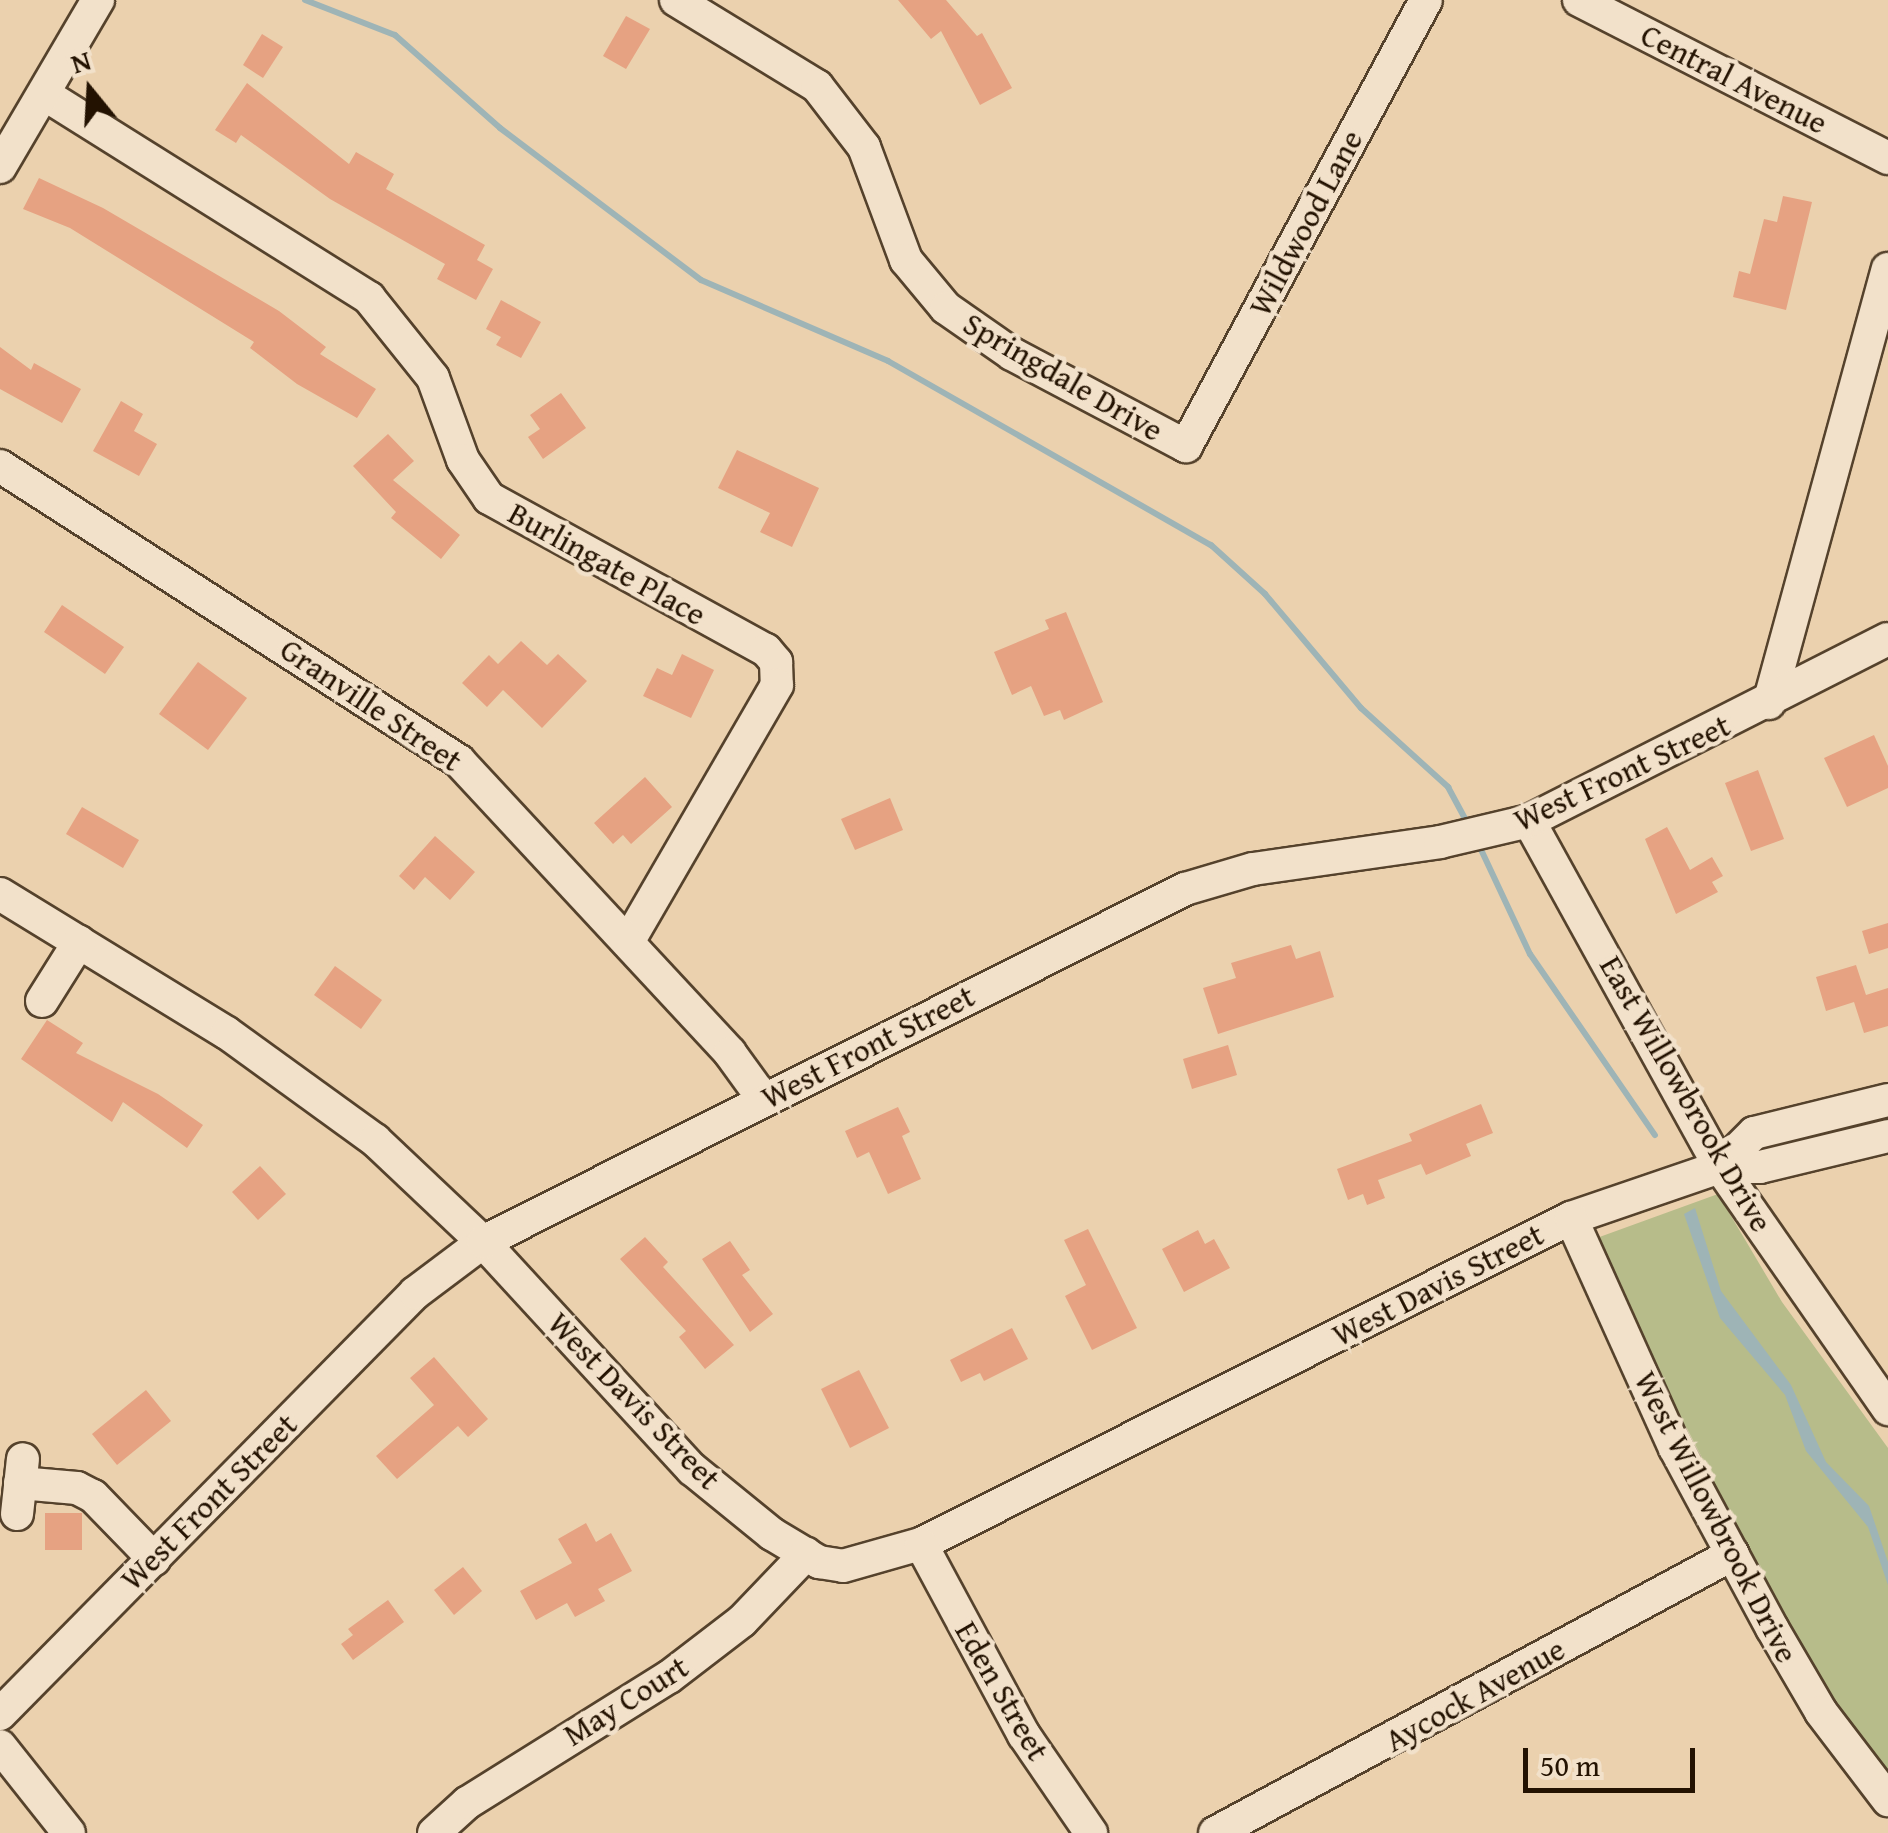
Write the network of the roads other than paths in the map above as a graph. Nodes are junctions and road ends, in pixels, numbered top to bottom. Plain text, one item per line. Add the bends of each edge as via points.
1 (676, 0) edge
2 (1426, 0) edge
3 (1579, 0) edge
4 (93, 4) edge
5 (44, 94) junction
6 (1888, 158) edge
7 (0, 166) edge
8 (1888, 269) edge
9 (1186, 446) joint
10 (0, 466) edge
11 (1888, 639) edge
12 (1769, 703) junction
13 (1515, 825) junction
14 (0, 894) edge
15 (78, 942) junction
16 (628, 942) junction
17 (42, 1001) dead end
18 (764, 1100) junction
19 (1888, 1100) edge
20 (1888, 1136) edge
21 (1720, 1166) junction
22 (1571, 1218) junction
23 (483, 1242) junction
24 (1888, 1409) edge
25 (20, 1485) dead end
26 (922, 1544) junction
27 (806, 1554) junction
28 (1733, 1554) junction
29 (154, 1559) junction
30 (0, 1714) edge
31 (0, 1746) edge
32 (1888, 1800) edge
33 (69, 1833) edge
34 (434, 1833) edge
35 (1091, 1833) edge
36 (1215, 1833) edge

1 - 9 street, Springdale Drive via 817,86 864,147 906,260 946,308 1012,354
2 - 9 street, Wildwood Lane
3 - 6 street, Central Avenue
4 - 5 street
5 - 7 street
5 - 16 street, Burlingate Place via 369,298 433,378 463,460 489,498 766,650 776,662 776,684
8 - 12 street
10 - 16 street, Granville Street via 459,761
11 - 12 street, West Front Street
12 - 13 street, West Front Street
13 - 18 street, West Front Street via 1253,869 1185,889
13 - 21 street, East Willowbrook Drive
14 - 15 street, West Davis Street
15 - 17 street
15 - 23 street, West Davis Street via 294,1078 375,1140
16 - 18 street, Granville Street via 730,1052
18 - 23 street, West Front Street
19 - 21 street, West Davis Street via 1754,1133
20 - 21 street, West Davis Street via 1760,1168
21 - 22 street, West Davis Street
21 - 24 street, East Willowbrook Drive
22 - 26 street, West Davis Street
22 - 28 street, West Willowbrook Drive via 1674,1448
23 - 27 street, West Davis Street via 692,1469
23 - 29 street, West Front Street via 415,1293
25 - 29 street via 77,1488 94,1496
26 - 27 street, West Davis Street via 842,1566
26 - 35 street, Eden Street via 1024,1736
27 - 34 street, May Court via 742,1621 684,1666 467,1803
28 - 32 street, West Willowbrook Drive via 1821,1712
28 - 36 street, Aycock Avenue
29 - 30 street, West Front Street
31 - 33 street

